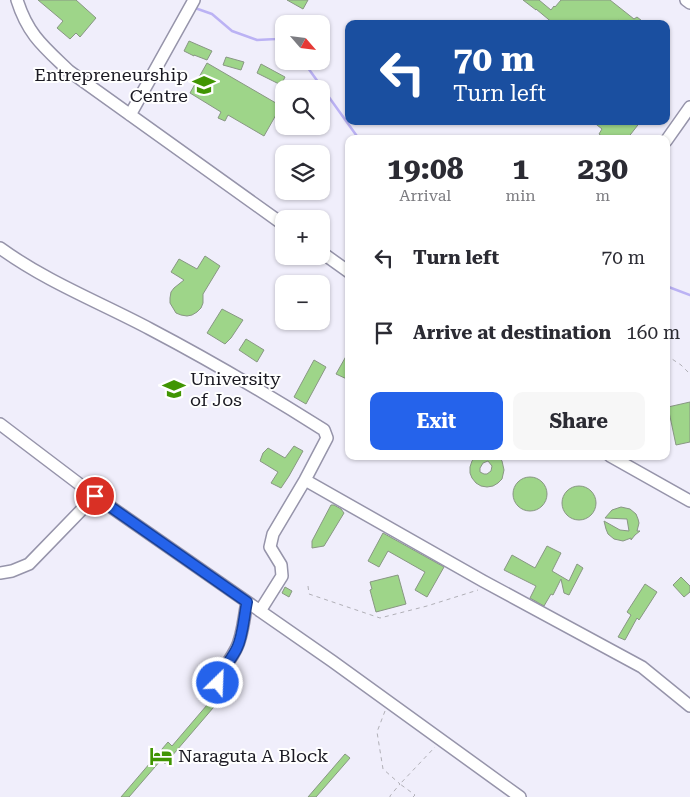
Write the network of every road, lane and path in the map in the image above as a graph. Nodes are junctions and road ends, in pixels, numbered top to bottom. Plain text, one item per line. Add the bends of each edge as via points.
1 (17, 0) edge
2 (194, 0) edge
3 (686, 0) edge
4 (690, 3) edge
5 (690, 107) edge
6 (130, 115) junction
7 (670, 135) edge
8 (275, 219) edge
9 (0, 248) edge
10 (330, 258) edge
11 (345, 269) edge
12 (670, 357) edge
13 (690, 374) edge
14 (0, 424) edge
15 (617, 460) edge
16 (305, 480) junction
17 (95, 496) junction
18 (690, 501) edge
19 (0, 573) edge
20 (308, 586) dead end
21 (493, 586) junction
22 (247, 602) junction
23 (260, 611) junction
24 (218, 692) dead end
25 (388, 702) junction
26 (690, 706) edge
27 (441, 740) junction
28 (400, 784) junction
29 (514, 795) edge
30 (390, 797) edge
31 (413, 797) edge

1 - 6 lane via 26,24 39,43 69,71
2 - 6 lane
3 - 4 lane
5 - 7 lane
6 - 8 lane
9 - 16 lane via 71,291 150,328 264,392 324,430 327,438
10 - 11 lane
12 - 13 path
14 - 17 lane
15 - 18 lane
16 - 21 lane
16 - 23 lane via 273,534 270,547 281,565 282,576
17 - 19 lane via 29,564
17 - 22 lane
20 - 21 path via 309,594 380,618
21 - 26 lane via 642,667
22 - 23 lane
22 - 24 lane via 237,648 219,677
23 - 25 lane
25 - 27 lane
25 - 28 path via 377,732 383,769
27 - 28 path
27 - 29 lane
28 - 30 path
28 - 31 path via 415,795

